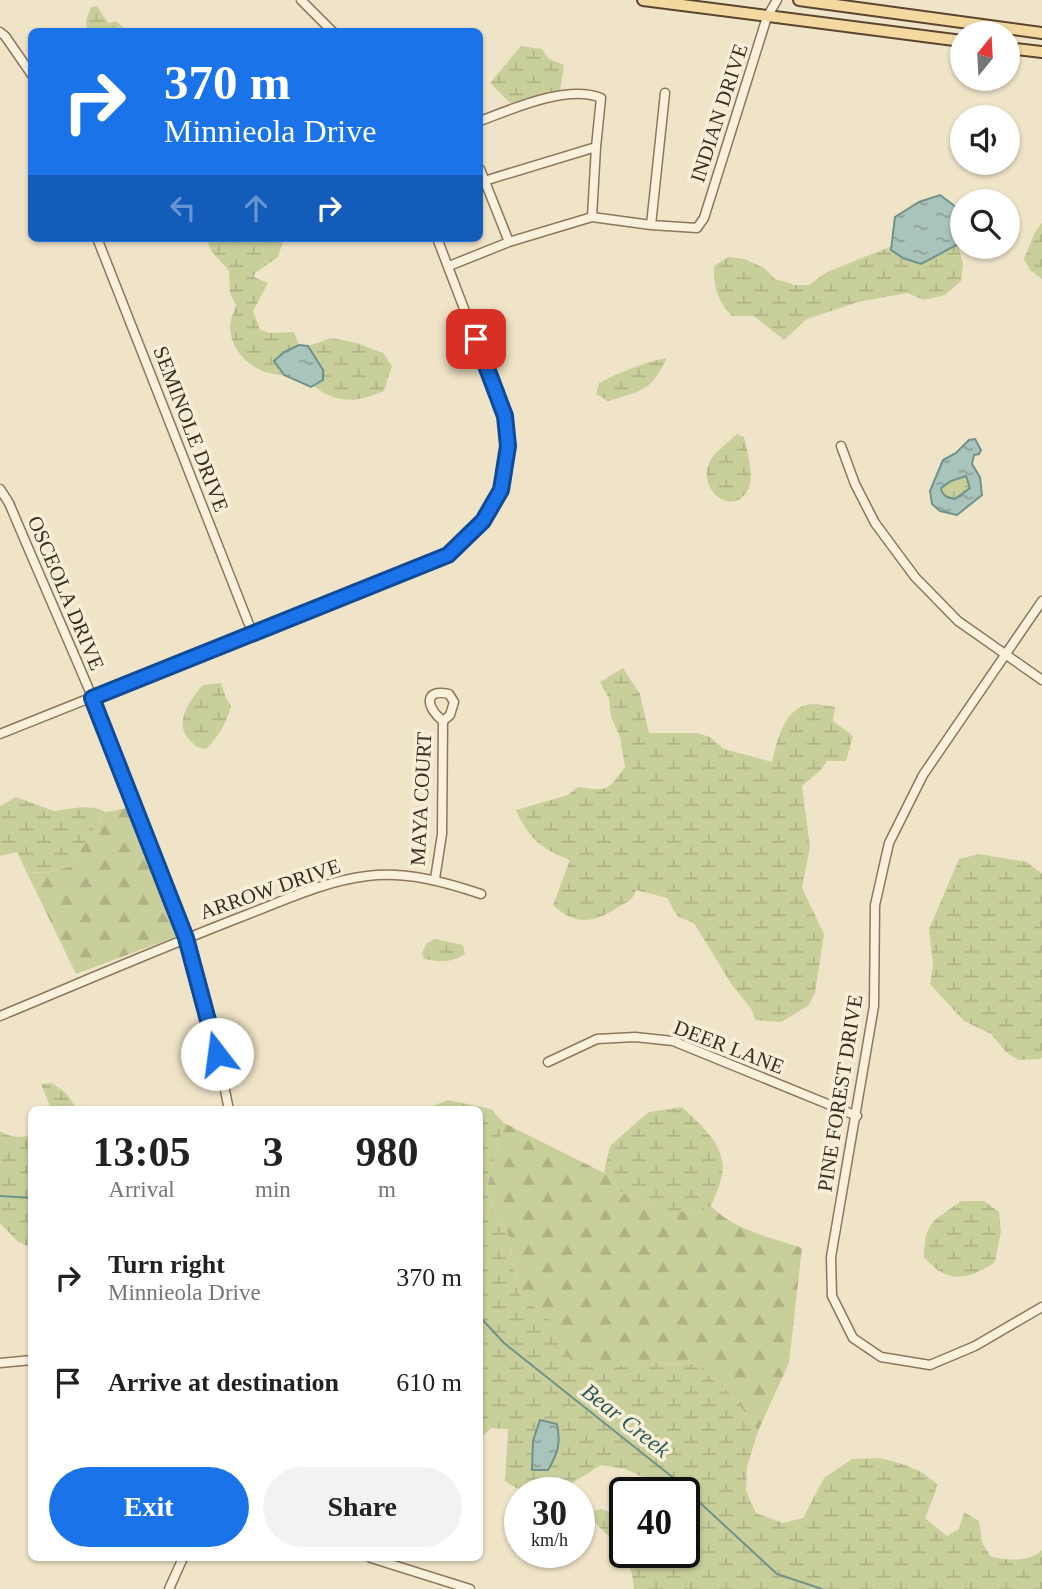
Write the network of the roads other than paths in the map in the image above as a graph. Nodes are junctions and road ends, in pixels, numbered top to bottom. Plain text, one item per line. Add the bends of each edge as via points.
1 (301, 0) edge
2 (643, 0) edge
3 (799, 0) edge
4 (772, 8) edge
5 (329, 28) edge
6 (0, 32) edge
7 (1042, 33) edge
8 (950, 39) edge
9 (1020, 49) edge
10 (1042, 52) edge
11 (28, 69) edge
12 (665, 93) dead end
13 (483, 120) edge
14 (596, 147) junction
15 (483, 176) edge
16 (485, 181) junction
17 (592, 217) junction
18 (651, 225) junction
19 (99, 242) edge
20 (439, 242) edge
21 (509, 242) junction
22 (449, 266) junction
23 (841, 446) dead end
24 (0, 489) edge
25 (9, 503) junction
26 (0, 507) edge
27 (1042, 601) edge
28 (252, 632) junction
29 (1005, 653) junction
30 (1042, 680) edge
31 (92, 698) junction
32 (443, 721) dead end
33 (0, 734) edge
34 (435, 879) junction
35 (481, 894) dead end
36 (186, 938) junction
37 (0, 1016) edge
38 (548, 1062) dead end
39 (228, 1106) edge
40 (857, 1116) junction
41 (1042, 1307) edge
42 (28, 1360) edge
43 (0, 1363) edge
44 (182, 1561) edge
45 (381, 1561) edge
46 (169, 1589) edge
47 (470, 1589) edge

1 - 5 street
2 - 4 main road
3 - 7 main road
4 - 8 main road
4 - 18 street, INDIAN DRIVE via 704,218 696,228
6 - 11 street
9 - 10 main road
12 - 18 street
13 - 14 street via 557,96 592,95 601,98
14 - 16 street
14 - 17 street
15 - 16 street
16 - 21 street
17 - 18 street
17 - 21 street
19 - 28 street, SEMINOLE DRIVE
20 - 22 street
21 - 22 street
22 - 28 street via 505,416 508,446 501,490 483,521 448,555
23 - 29 street via 875,523 894,551 958,621
24 - 25 street, OSCEOLA DRIVE
25 - 26 street
25 - 31 street, OSCEOLA DRIVE
27 - 29 street, PINE FOREST DRIVE
28 - 31 street
29 - 30 street
29 - 40 street, PINE FOREST DRIVE via 923,775 890,843 875,905 874,1006
31 - 33 street
31 - 36 street, OSCEOLA DRIVE
32 - 34 street, MAYA COURT via 442,834
34 - 35 street, ARROW DRIVE
34 - 36 street, ARROW DRIVE via 368,875 320,886
36 - 37 street, ARROW DRIVE
36 - 39 street, OSCEOLA DRIVE
38 - 40 street, DEER LANE via 597,1039 673,1041
40 - 41 street, PINE FOREST DRIVE via 831,1257 832,1296 853,1338 881,1357 930,1365 975,1346
42 - 43 street
44 - 46 street
45 - 47 street

